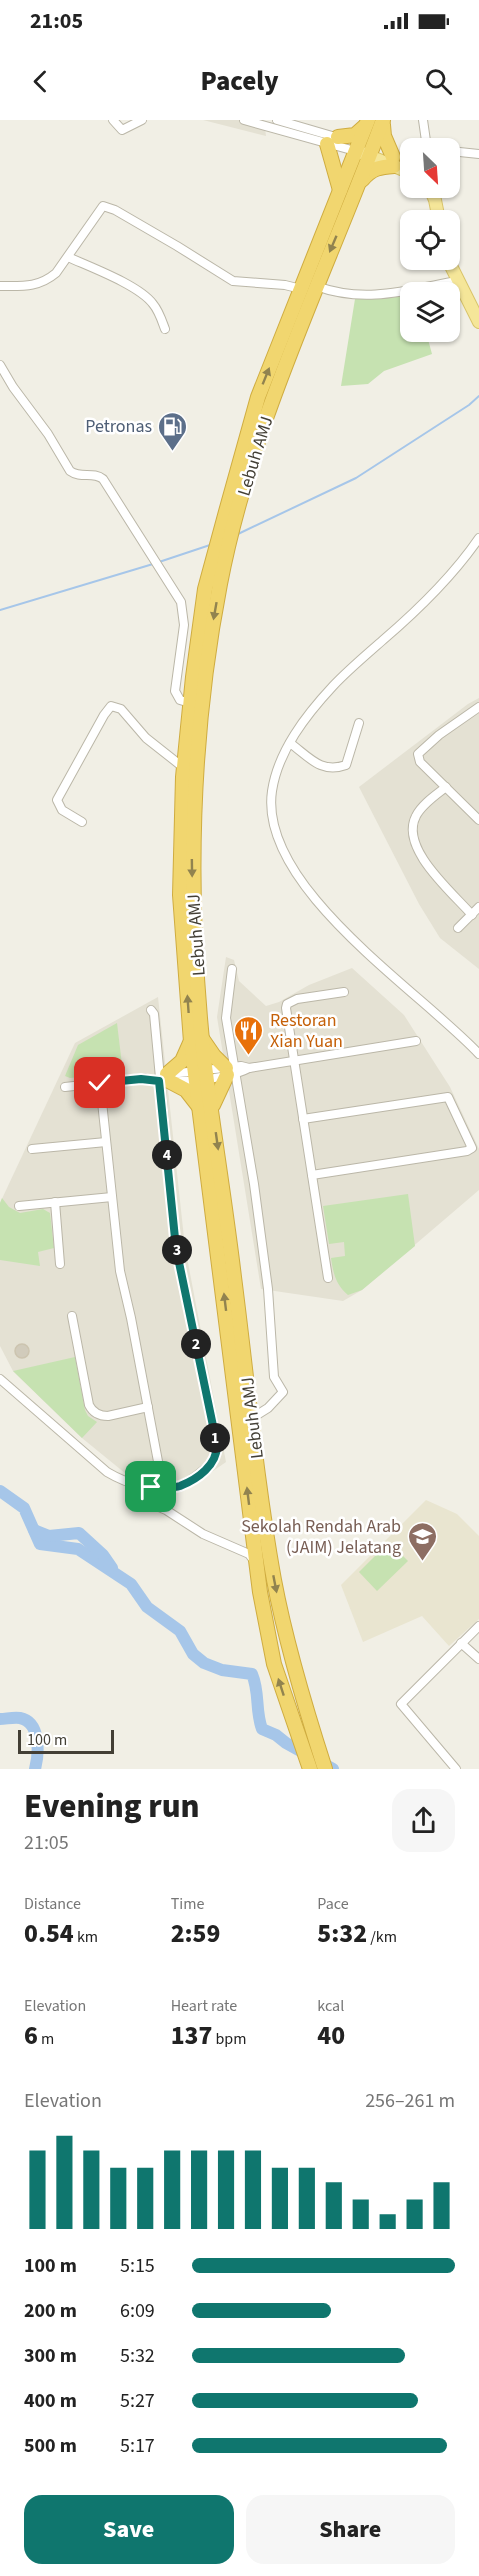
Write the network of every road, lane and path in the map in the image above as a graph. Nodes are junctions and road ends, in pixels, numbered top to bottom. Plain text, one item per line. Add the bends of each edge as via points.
1 (142, 120) edge
2 (243, 120) edge
3 (277, 120) edge
4 (383, 120) edge
5 (423, 120) edge
6 (117, 121) edge
7 (367, 123) edge
8 (426, 138) edge
9 (332, 141) junction
10 (357, 147) junction
11 (371, 152) junction
12 (460, 152) edge
13 (479, 154) edge
14 (394, 161) junction
15 (400, 163) edge
16 (400, 165) edge
17 (340, 190) junction
18 (356, 190) junction
19 (68, 257) junction
20 (452, 270) edge
21 (457, 281) junction
22 (0, 286) edge
23 (316, 286) junction
24 (301, 289) junction
25 (479, 322) edge
26 (165, 329) dead end
27 (0, 365) edge
28 (227, 532) junction
29 (479, 538) edge
30 (221, 553) junction
31 (190, 703) junction
32 (479, 706) edge
33 (359, 723) dead end
34 (290, 743) junction
35 (184, 768) junction
36 (446, 787) junction
37 (477, 815) edge
38 (82, 822) dead end
39 (479, 907) edge
40 (472, 915) junction
41 (458, 928) dead end
42 (232, 969) dead end
43 (344, 992) dead end
44 (151, 1010) dead end
45 (196, 1040) junction
46 (416, 1041) dead end
47 (479, 1053) edge
48 (294, 1061) junction
49 (231, 1071) junction
50 (201, 1075) junction
51 (163, 1077) junction
52 (100, 1083) junction
53 (64, 1087) dead end
54 (206, 1108) junction
55 (303, 1119) junction
56 (106, 1142) junction
57 (32, 1149) dead end
58 (312, 1175) junction
59 (112, 1197) junction
60 (55, 1202) junction
61 (20, 1206) dead end
62 (60, 1264) dead end
63 (328, 1278) dead end
64 (72, 1316) dead end
65 (0, 1379) edge
66 (148, 1407) junction
67 (252, 1418) junction
68 (160, 1472) dead end
69 (133, 1484) junction
70 (256, 1563) junction
71 (479, 1626) edge
72 (461, 1643) junction
73 (479, 1659) edge
74 (310, 1768) edge
75 (325, 1769) edge
76 (456, 1769) edge

1 - 6 street via 122,130
2 - 9 street
3 - 9 street
4 - 11 highway, Lebuh AMJ
4 - 14 highway via 384,136
5 - 8 street
7 - 9 highway via 355,135
7 - 10 highway, Lebuh AMJ
9 - 10 street
9 - 10 street
9 - 17 highway
10 - 11 main road
10 - 17 highway, Lebuh AMJ
11 - 14 main road
11 - 18 highway, Lebuh AMJ
12 - 13 street
14 - 15 main road
14 - 16 main road
14 - 18 highway via 370,171
17 - 24 highway, Lebuh AMJ
18 -> 23 highway, Lebuh AMJ
19 - 22 street via 56,273 40,284
19 - 24 street via 104,206 233,281
19 - 26 street via 148,299
20 - 21 main road
21 - 23 street via 365,297
21 - 25 main road
23 - 28 highway, Lebuh AMJ via 276,387
28 -> 24 highway, Lebuh AMJ via 258,398
27 - 31 street via 70,471 103,480 153,555 183,609 175,691 180,700
28 - 30 highway, Lebuh AMJ
29 - 34 street via 420,606 333,685
30 - 31 highway, Lebuh AMJ via 204,589
30 -> 45 highway, Lebuh AMJ via 194,778
31 - 35 highway, Lebuh AMJ
32 - 36 street via 420,750 419,758
33 - 34 street via 346,765 333,770
34 - 47 street via 275,777 271,804 275,827 291,864 334,921
35 - 38 street via 146,738 121,709 111,706 57,800 62,810
45 -> 35 highway, Lebuh AMJ via 180,895
36 - 37 street
36 - 40 street via 420,809 411,834 421,857
39 - 40 street
40 - 41 street
42 - 49 street via 226,1018
43 - 48 street via 287,1004
44 - 51 street
45 - 49 highway
45 - 50 highway, Lebuh AMJ
45 - 51 highway via 182,1061
46 - 48 street
48 - 49 street
48 - 55 street
49 - 50 street
49 - 54 highway
49 - 67 street via 254,1184 268,1289 274,1377 283,1392
50 - 51 street
50 - 54 highway, Lebuh AMJ
51 - 52 street
51 - 54 highway
51 - 69 street via 176,1248 217,1452 211,1465 180,1486
52 - 53 street
52 - 56 street
54 -> 67 highway, Lebuh AMJ
70 -> 54 highway, Lebuh AMJ
55 - 58 street
55 - 58 street via 448,1096 472,1148
56 - 57 street
56 - 59 street
58 - 63 street
59 - 60 street
59 - 66 street via 120,1272
60 - 61 street
60 - 62 street
64 - 66 street via 92,1410 108,1416
65 - 69 street via 107,1472
66 - 68 street
67 -> 75 highway, Lebuh AMJ via 275,1582 302,1700
69 - 70 street via 137,1498 249,1554
74 -> 70 highway, Lebuh AMJ via 274,1664
71 - 72 street
72 - 73 street
72 - 76 street via 401,1704

